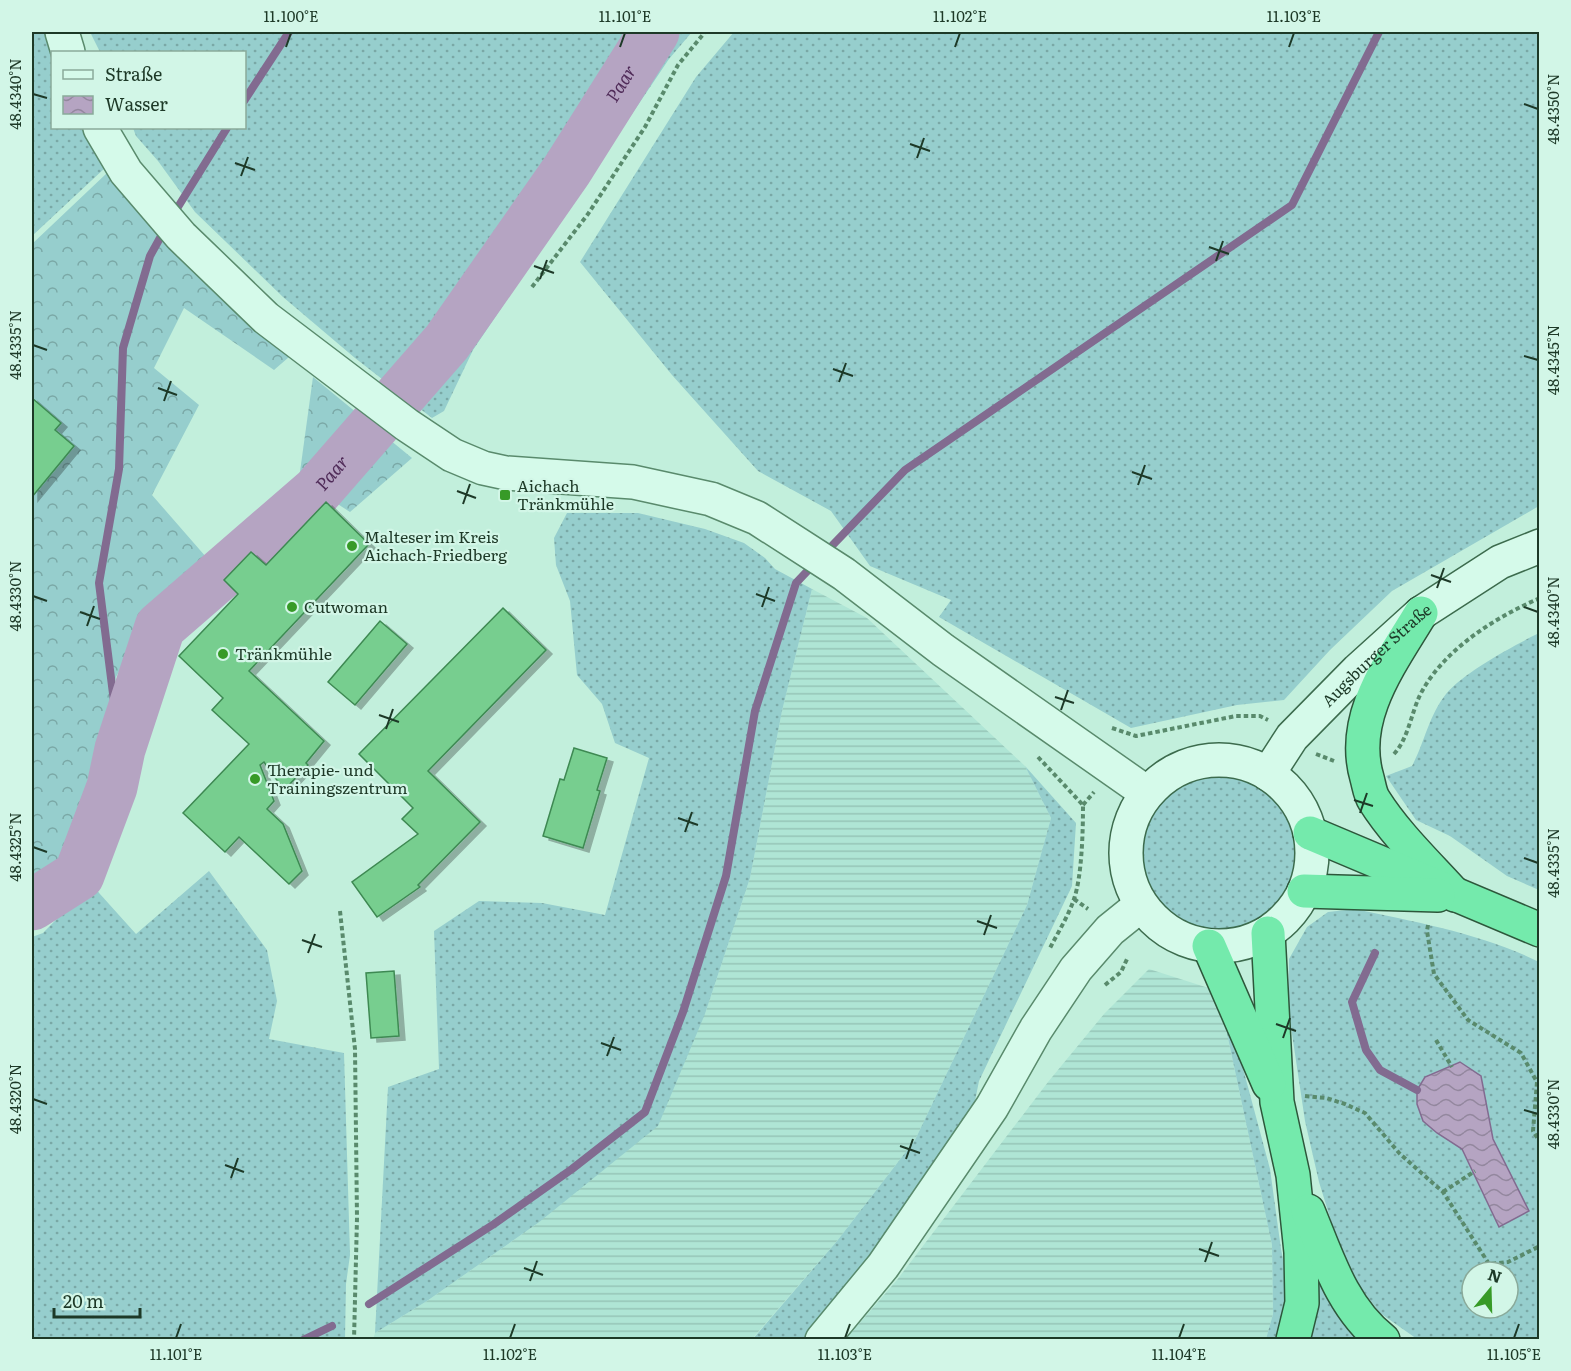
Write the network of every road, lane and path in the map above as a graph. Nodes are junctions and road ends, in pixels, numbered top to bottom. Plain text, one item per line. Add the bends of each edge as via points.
1 (62, 32) edge
2 (705, 32) edge
3 (68, 51) edge
4 (101, 129) edge
5 (532, 287) dead end
6 (1539, 546) edge
7 (1421, 613) junction
8 (1268, 774) junction
9 (1147, 793) junction
10 (1083, 805) dead end
11 (1310, 833) junction
12 (1304, 891) junction
13 (1455, 895) junction
14 (1074, 899) dead end
15 (1141, 905) junction
16 (340, 911) dead end
17 (1539, 930) edge
18 (1268, 933) junction
19 (1209, 946) junction
20 (1436, 1040) dead end
21 (1452, 1067) dead end
22 (1277, 1102) junction
23 (1539, 1142) edge
24 (1475, 1171) dead end
25 (1293, 1175) junction
26 (1443, 1192) junction
27 (1539, 1246) edge
28 (354, 1340) edge
29 (822, 1340) edge
30 (1293, 1340) edge
31 (1383, 1340) edge

1 - 3 street
2 - 5 path via 678,65 645,127 588,214
4 - 9 street via 126,172 181,236 266,318 452,455 506,473 633,482 711,499 757,518 844,574 943,650
6 - 7 street, Augsburger Straße via 1500,562
7 - 8 street, Augsburger Straße via 1292,737
7 - 13 highway via 1378,685 1365,720 1362,761 1373,798 1396,830
8 - 9 street via 1240,763 1205,761 1173,772
8 - 11 street via 1286,788 1303,811
9 - 15 street via 1126,838 1130,883
10 - 14 path
11 - 12 street via 1312,865
11 - 13 highway
12 - 13 highway
12 - 18 street via 1288,916
13 - 17 highway
13 - 23 path via 1431,911 1427,931 1434,974 1468,1020 1521,1053 1537,1082 1533,1131
15 - 19 street via 1161,927 1183,939
15 - 29 street via 1110,930 1076,969 967,1145 883,1266
16 - 28 path via 355,1049
18 - 19 street via 1241,944
18 - 22 highway
19 - 22 highway
20 - 21 path
22 - 25 highway
22 - 26 path via 1304,1096 1326,1098 1365,1113 1400,1154
24 - 26 path
25 - 30 highway via 1303,1279 1302,1304
25 - 31 highway via 1344,1296
26 - 27 path via 1489,1264 1508,1262

